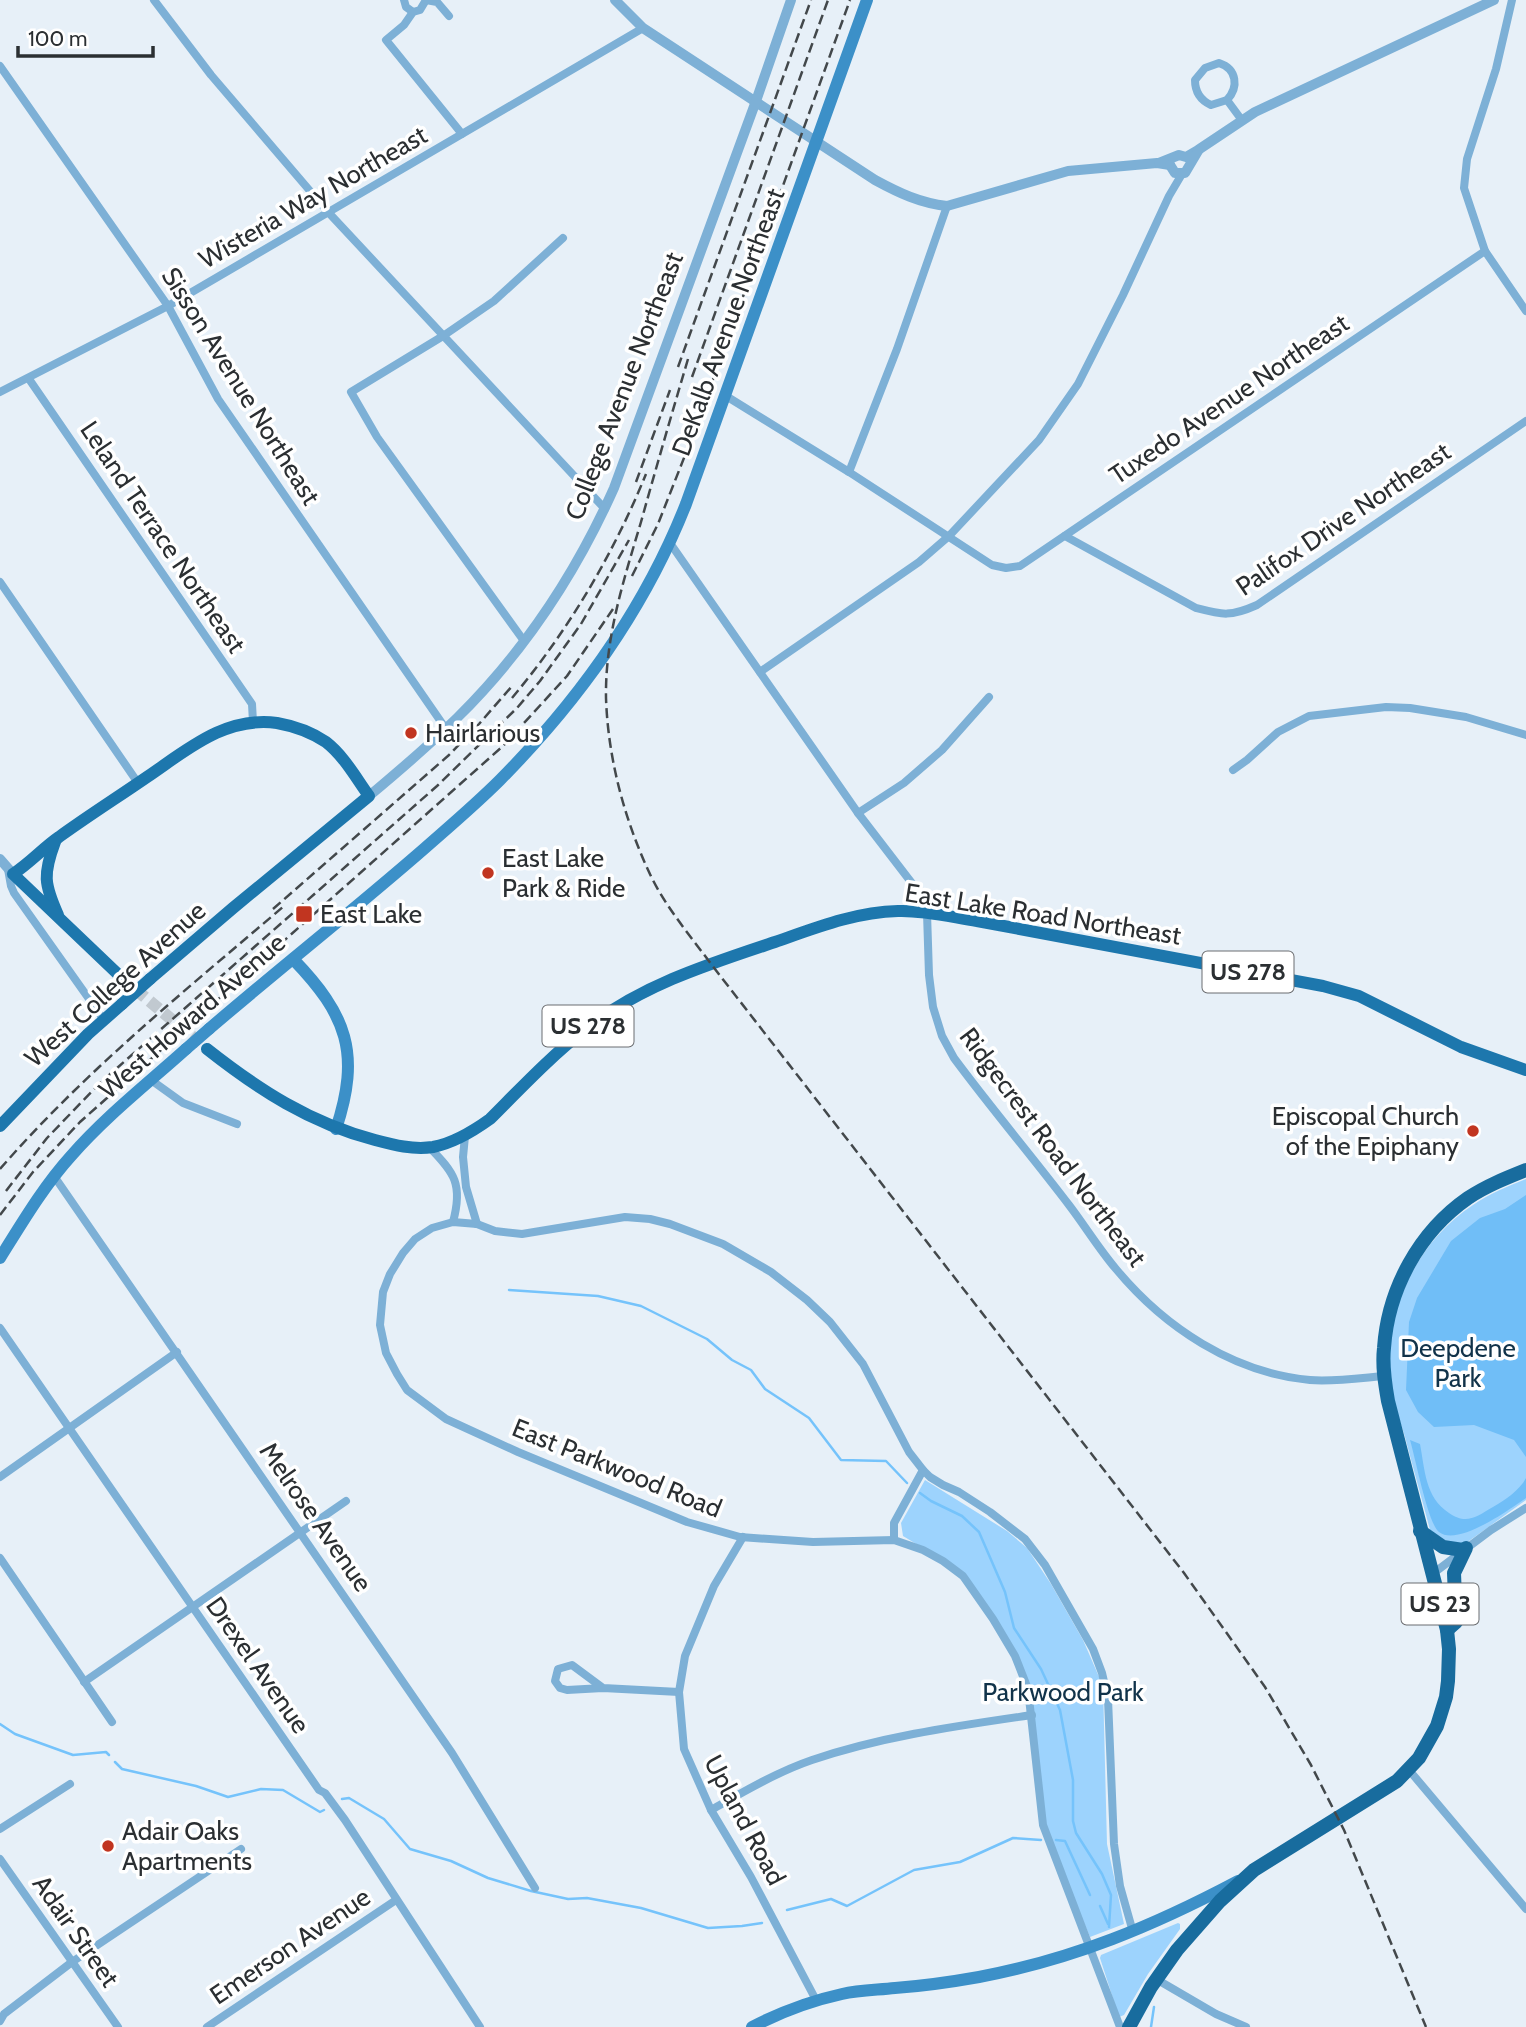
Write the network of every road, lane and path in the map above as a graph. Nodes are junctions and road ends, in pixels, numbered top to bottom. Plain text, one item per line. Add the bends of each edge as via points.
1 (154, 0) edge
2 (404, 0) edge
3 (426, 0) edge
4 (615, 0) edge
5 (791, 0) edge
6 (867, 0) edge
7 (1494, 0) edge
8 (1512, 0) edge
9 (413, 12) junction
10 (449, 16) dead end
11 (643, 28) junction
12 (0, 66) edge
13 (1227, 100) junction
14 (756, 102) junction
15 (1241, 119) junction
16 (462, 134) junction
17 (817, 142) junction
18 (1188, 159) junction
19 (1172, 161) junction
20 (1182, 174) junction
21 (947, 205) junction
22 (328, 212) junction
23 (563, 238) dead end
24 (1485, 251) junction
25 (168, 306) junction
26 (1526, 311) edge
27 (443, 336) junction
28 (29, 379) junction
29 (0, 392) edge
30 (726, 396) junction
31 (1526, 421) edge
32 (849, 472) junction
33 (605, 509) junction
34 (950, 536) junction
35 (1065, 536) junction
36 (670, 543) junction
37 (0, 582) edge
38 (524, 641) junction
39 (610, 648) joint
40 (760, 672) junction
41 (989, 697) dead end
42 (253, 722) junction
43 (446, 729) junction
44 (1526, 735) edge
45 (1233, 770) dead end
46 (138, 783) junction
47 (369, 796) junction
48 (858, 813) junction
49 (57, 838) junction
50 (0, 859) edge
51 (11, 871) junction
52 (233, 908) joint
53 (927, 913) junction
54 (60, 920) junction
55 (293, 959) junction
56 (122, 978) tunnel mouth
57 (104, 1020) junction
58 (206, 1049) tunnel mouth
59 (1526, 1070) edge
60 (151, 1080) junction
61 (237, 1124) dead end
62 (0, 1126) edge
63 (336, 1129) junction
64 (465, 1136) junction
65 (429, 1147) junction
66 (1526, 1170) edge
67 (54, 1176) junction
68 (453, 1222) junction
69 (477, 1224) junction
70 (0, 1258) edge
71 (0, 1328) edge
72 (177, 1352) junction
73 (1384, 1376) junction
74 (69, 1428) junction
75 (923, 1469) junction
76 (0, 1477) edge
77 (346, 1501) dead end
78 (1526, 1508) edge
79 (1420, 1531) junction
80 (302, 1532) junction
81 (743, 1537) junction
82 (894, 1540) junction
83 (1464, 1549) junction
84 (0, 1559) edge
85 (1431, 1574) junction
86 (192, 1607) junction
87 (1447, 1630) junction
88 (84, 1682) junction
89 (603, 1688) junction
90 (679, 1692) junction
91 (1032, 1715) junction
92 (112, 1723) dead end
93 (1409, 1770) junction
94 (70, 1784) dead end
95 (711, 1810) junction
96 (0, 1829) edge
97 (241, 1849) dead end
98 (0, 1859) edge
99 (1244, 1878) junction
100 (535, 1888) dead end
101 (396, 1900) junction
102 (1526, 1909) edge
103 (1133, 1932) junction
104 (1089, 1948) junction
105 (72, 1962) junction
106 (1156, 1979) junction
107 (816, 2000) junction
108 (0, 2021) edge
109 (118, 2027) edge
110 (206, 2027) edge
111 (481, 2027) edge
112 (752, 2027) edge
113 (1120, 2027) edge
114 (1129, 2027) edge
115 (1246, 2027) edge

1 - 22 street via 211,75
2 - 9 street
3 - 9 street
3 - 10 street via 437,2
4 - 11 street
5 - 14 street, College Avenue Northeast
6 - 17 main road, DeKalb Avenue Northeast
7 - 15 street
8 - 24 street via 1467,159 1464,188
9 - 16 street via 386,40
11 - 14 street
11 - 16 street, Wisteria Way Northeast
12 - 25 street, Sisson Avenue Northeast
13 - 13 street via 1211,105 1203,102 1195,80 1205,68 1219,63 1233,73 1235,89
13 - 15 street
14 - 17 street
14 - 33 street, College Avenue Northeast
15 - 18 street
16 - 22 street, Wisteria Way Northeast
17 - 21 street via 905,196
17 - 30 main road, DeKalb Avenue Northeast
18 - 19 street via 1179,155
18 - 20 street via 1188,170
19 - 20 street via 1175,173
19 - 21 street via 1068,171
20 - 34 street via 1078,384 1038,440
21 - 32 street
22 - 25 street, Wisteria Way Northeast
22 - 27 street
23 - 27 street via 494,301
24 - 26 street
24 - 35 street, Tuxedo Avenue Northeast
25 - 28 street, Wisteria Way Northeast
25 - 43 street, Sisson Avenue Northeast via 218,399
27 - 33 street
27 - 38 street via 351,392 377,437
28 - 29 street, Wisteria Way Northeast
28 - 42 street, Leland Terrace Northeast via 252,704
30 - 32 street
30 - 36 main road, DeKalb Avenue Northeast
31 - 35 street, Palifox Drive Northeast via 1257,606 1237,614 1196,608
32 - 34 street
33 - 38 street, College Avenue Northeast via 570,576
34 - 35 street, Tuxedo Avenue Northeast via 992,565 1006,568 1020,566
34 - 40 street
36 - 39 main road, DeKalb Avenue Northeast
36 - 40 street, Ridgecrest Road Northeast
37 - 46 street
38 - 43 street, College Avenue Northeast
39 - 55 main road, West Howard Avenue via 500,780
40 - 48 street, Ridgecrest Road Northeast
41 - 48 street via 942,750 904,783
42 - 46 main road via 207,737
42 - 47 main road via 299,728 320,739 337,751
43 - 47 street, College Avenue Northeast
44 - 45 street via 1466,717 1409,708 1310,716 1278,732
46 - 49 main road
47 - 52 main road, College Avenue Northeast
48 - 53 street, Ridgecrest Road Northeast via 921,895
49 - 51 main road
49 - 54 main road via 46,873 47,891
50 - 51 street
51 - 54 main road
51 - 57 street via 10,886 17,898
52 - 57 main road, West College Avenue, bridge
53 - 59 main road, East Lake Road Northeast / US 278 via 1322,986 1372,1001 1461,1047
53 - 64 main road, East Lake Road Northeast / US 278 via 852,917 646,991 588,1027
53 - 73 street, Ridgecrest Road Northeast via 933,1007 954,1058 1145,1301 1203,1345 1267,1371 1311,1380
54 - 56 main road
55 - 60 main road, West Howard Avenue, bridge
55 - 63 main road via 332,1005 345,1041 348,1083
57 - 62 main road, West College Avenue
58 - 63 main road, East Lake Road Northeast / US 278 via 261,1089
60 - 61 street via 183,1103
60 - 67 main road, West Howard Avenue via 84,1140
63 - 65 main road, East Lake Road Northeast / US 278 via 393,1145
64 - 65 main road, East Lake Road Northeast / US 278
64 - 69 street via 466,1187
65 - 68 street via 457,1184
66 - 73 highway, US 23 via 1468,1199 1423,1242 1394,1295 1385,1338
67 - 70 main road, West Howard Avenue
67 - 72 street, Melrose Avenue
68 - 69 street
68 - 81 street, East Parkwood Road via 415,1238 396,1262 383,1292 380,1325 386,1353 407,1390 446,1419 507,1448 687,1522
69 - 75 street via 522,1234 638,1217 723,1244 788,1284 830,1322 863,1364
71 - 74 street, Drexel Avenue
72 - 74 street
72 - 80 street, Melrose Avenue
73 - 79 highway, US 23
74 - 76 street
74 - 86 street, Drexel Avenue
75 - 82 street via 894,1523
75 - 103 street via 1025,1539 1093,1649 1108,1699 1114,1844
77 - 80 street
78 - 83 street
79 - 83 highway via 1443,1547
79 - 85 highway, US 23
80 - 86 street
80 - 100 street, Melrose Avenue via 452,1753
81 - 82 street, East Parkwood Road via 813,1542
81 - 90 street, Upland Road via 714,1586 685,1656
82 - 91 street, East Parkwood Road via 943,1561 976,1592 1015,1656
83 - 85 street
83 - 87 highway via 1454,1573 1456,1622
84 - 88 street
85 - 87 highway, US 23
86 - 88 street
86 - 101 street, Drexel Avenue via 319,1790 326,1793
87 - 93 highway, US 23 via 1450,1665 1446,1697 1431,1739
88 - 92 street
89 - 89 street via 567,1690 560,1688 555,1676 558,1669 572,1665
89 - 90 street
90 - 95 street, Upland Road via 684,1749
91 - 95 street via 923,1731 852,1748 809,1761
91 - 104 street, East Parkwood Road via 1043,1825
93 - 99 highway, US 23
93 - 102 street
94 - 96 street
95 - 107 street, Upland Road
97 - 105 street
98 - 105 street, Adair Street
99 - 103 main road
99 - 106 highway, US 23 via 1195,1927
101 - 110 street, Emerson Avenue
101 - 111 street, Drexel Avenue
103 - 104 main road
104 - 107 main road via 977,1978
104 - 113 street, East Parkwood Road
105 - 108 street
105 - 109 street, Adair Street
106 - 114 highway, US 23
106 - 115 street
107 - 112 main road

